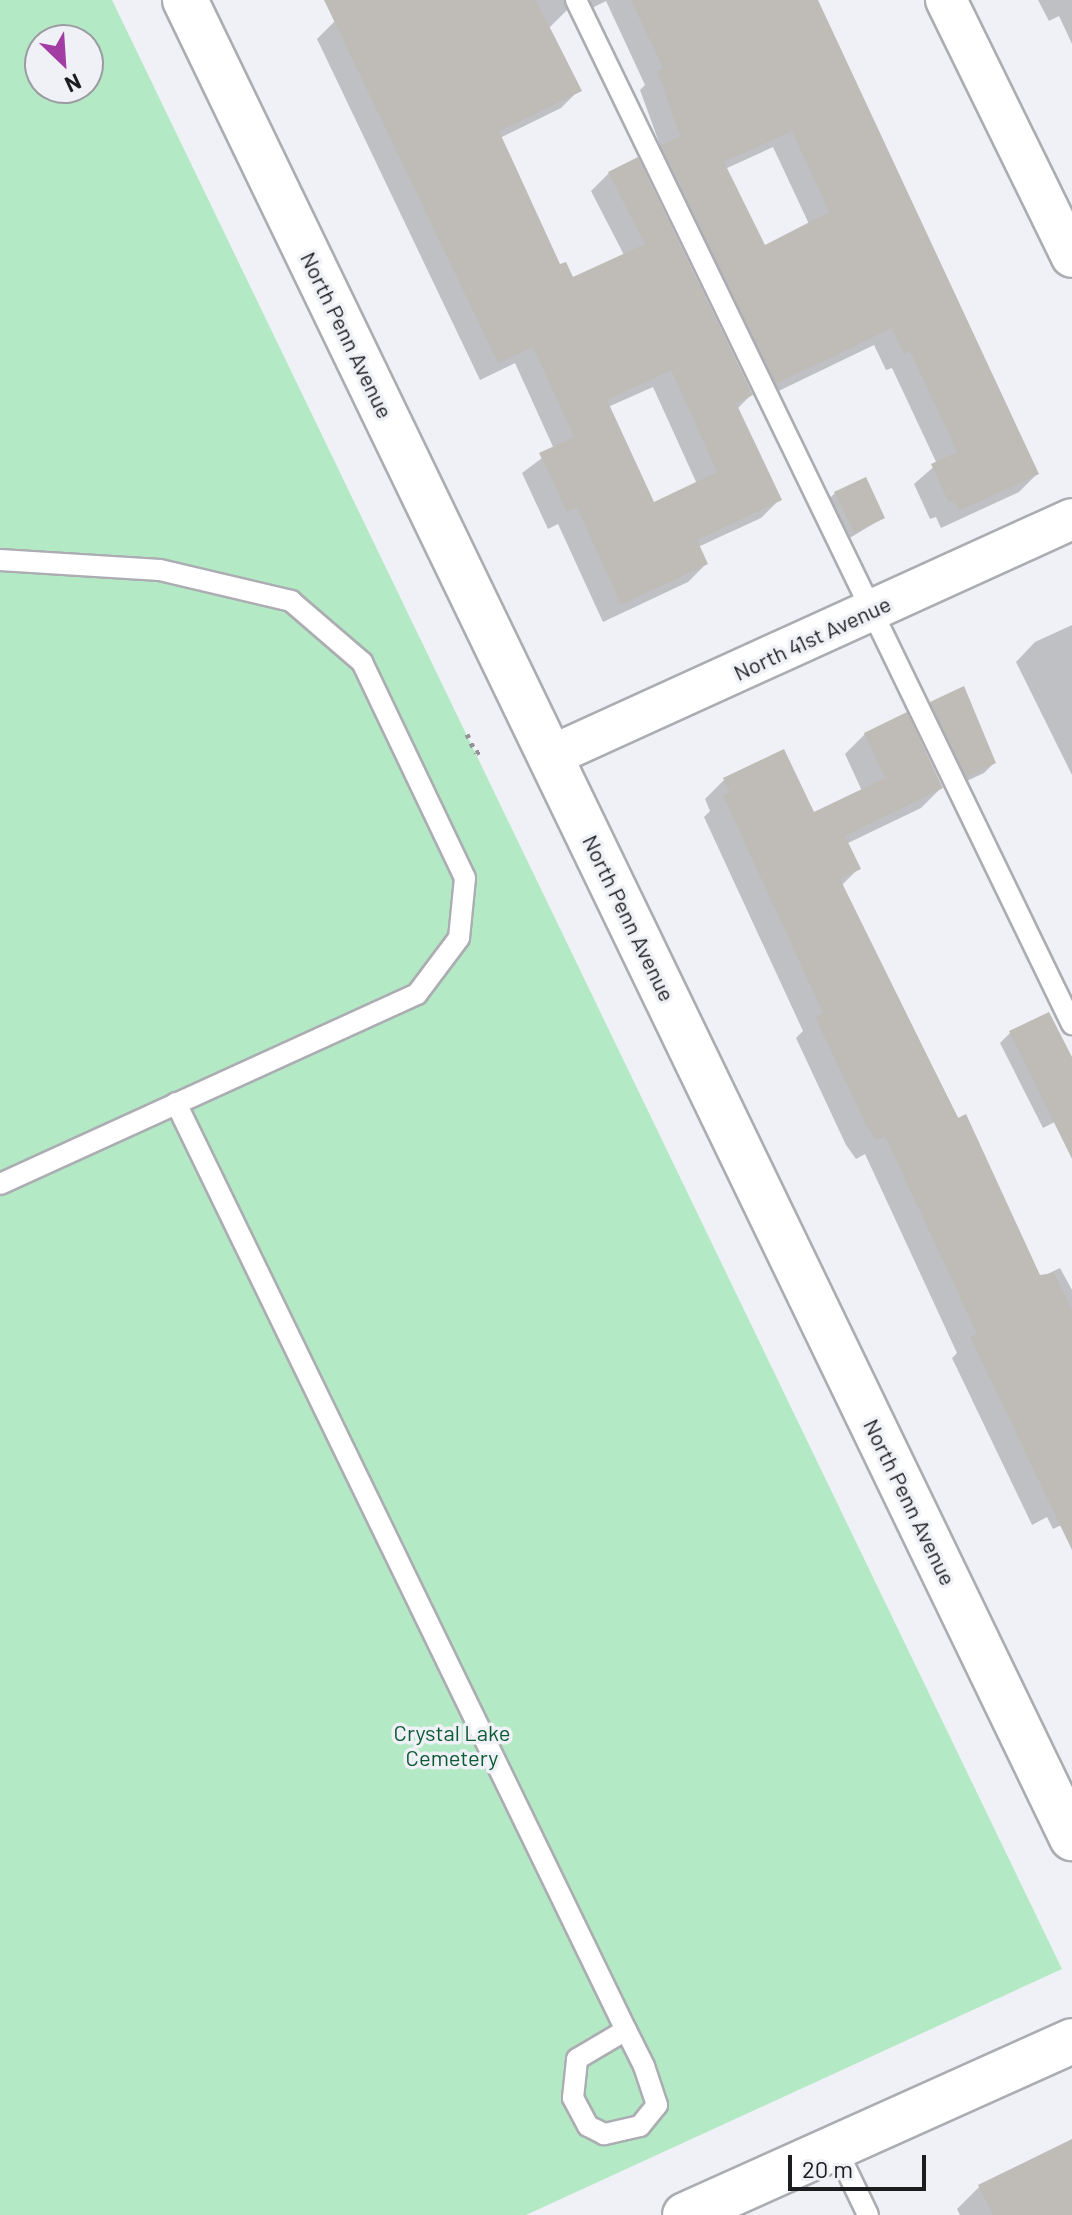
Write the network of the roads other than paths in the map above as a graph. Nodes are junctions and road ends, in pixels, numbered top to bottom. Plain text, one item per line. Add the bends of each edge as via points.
1 (185, 0) edge
2 (576, 0) edge
3 (946, 0) edge
4 (1072, 257) edge
5 (1072, 519) edge
6 (0, 560) edge
7 (871, 611) junction
8 (551, 756) junction
9 (1072, 1024) edge
10 (176, 1103) junction
11 (0, 1184) edge
12 (1072, 1838) edge
13 (626, 2030) junction
14 (1072, 2041) edge
15 (835, 2146) junction
16 (685, 2215) edge
17 (868, 2215) edge

1 - 8 main road, North Penn Avenue
2 - 7 lane
3 - 4 street
5 - 7 street, North 41st Avenue
6 - 10 lane via 160,570 291,601 362,662 465,878 459,938 417,994
7 - 8 street, North 41st Avenue
7 - 9 lane
8 - 12 main road, North Penn Avenue
10 - 11 lane
10 - 13 lane
13 - 13 lane via 657,2105 640,2126 604,2134 588,2126 573,2098 577,2059
14 - 15 main road
15 - 16 main road
15 - 17 lane

